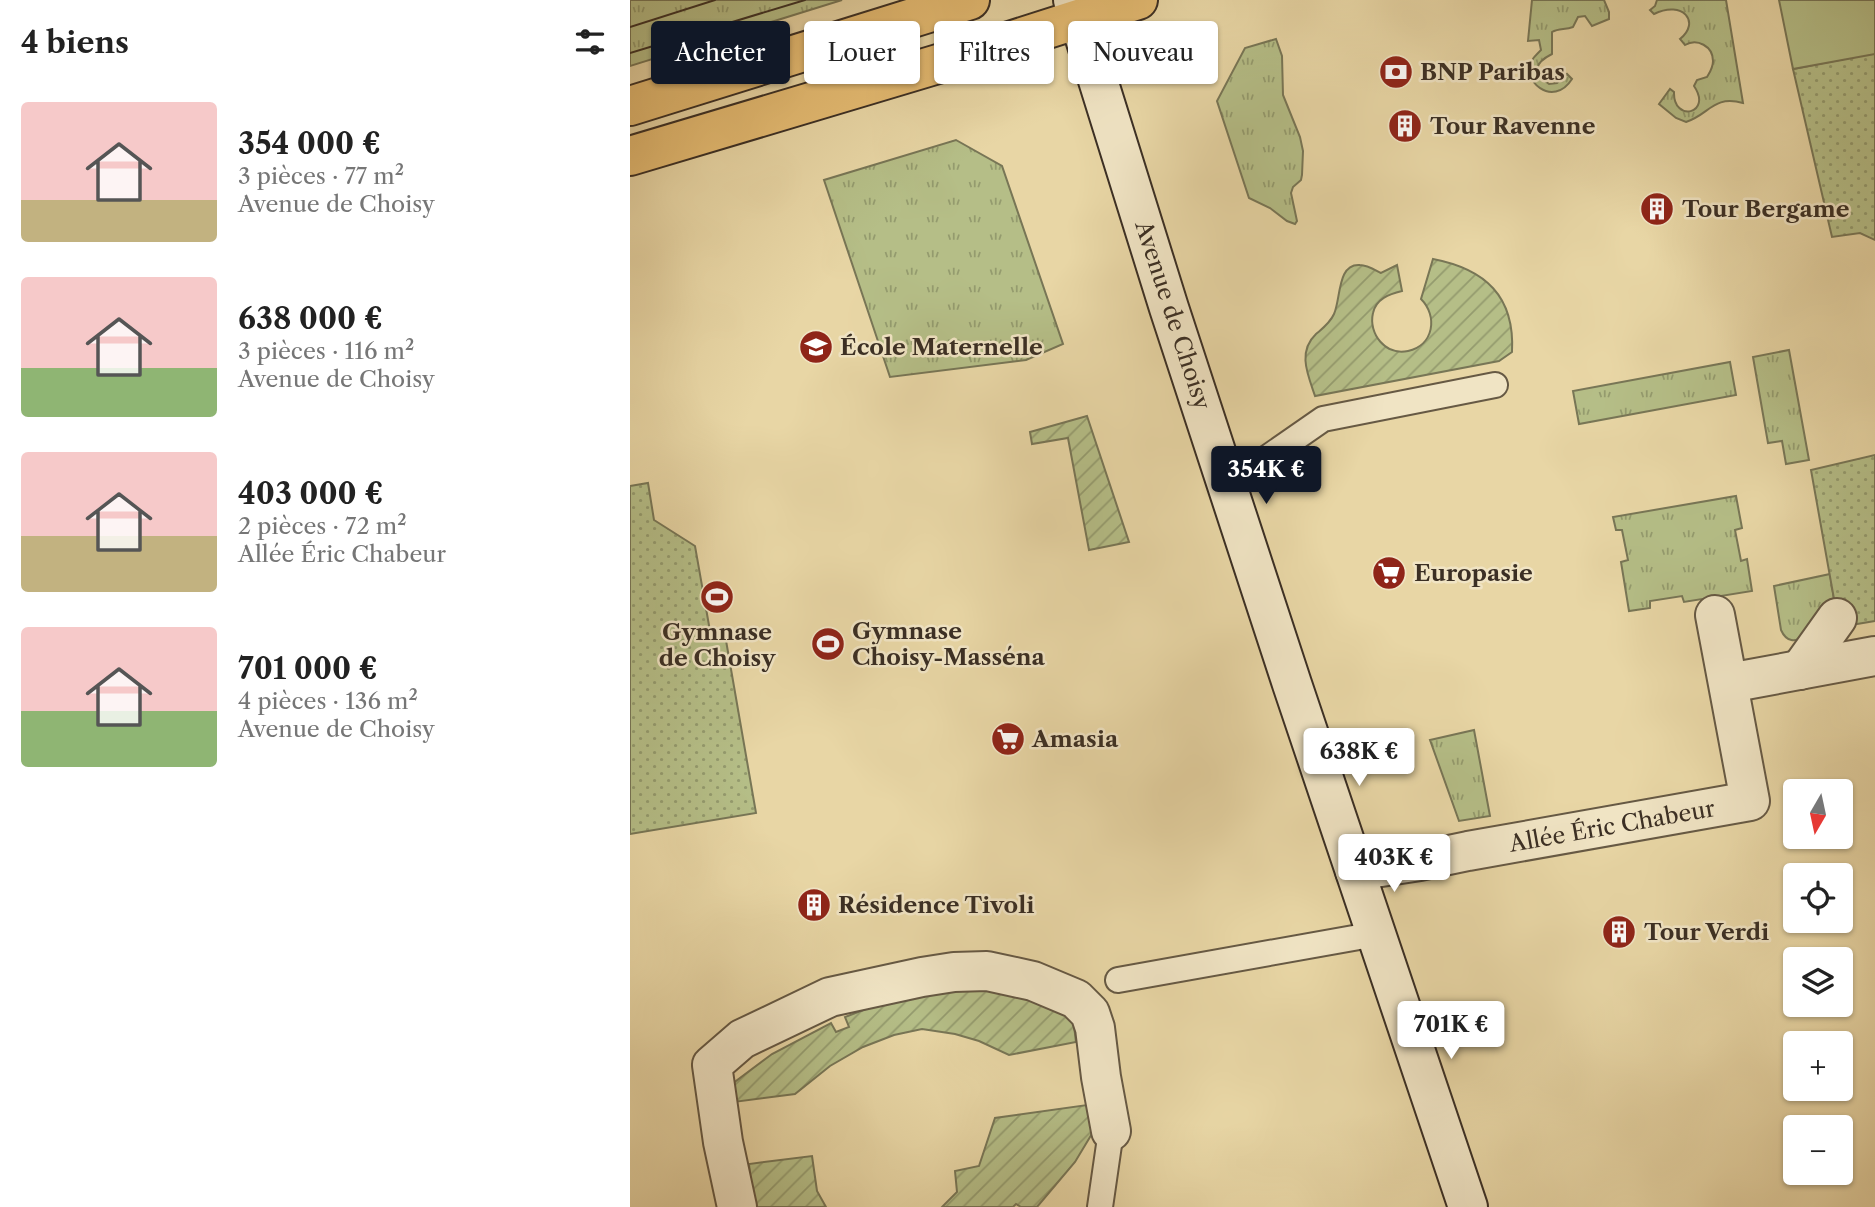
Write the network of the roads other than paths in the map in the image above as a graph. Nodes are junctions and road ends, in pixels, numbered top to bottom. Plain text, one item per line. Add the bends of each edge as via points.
1 (970, 0) edge
2 (1138, 0) edge
3 (1076, 10) edge
4 (630, 106) edge
5 (630, 156) edge
6 (1495, 385) dead end
7 (1228, 485) junction
8 (1715, 615) dead end
9 (1838, 618) dead end
10 (1875, 656) edge
11 (1800, 670) junction
12 (1728, 683) junction
13 (1355, 871) junction
14 (1376, 934) junction
15 (1118, 980) dead end
16 (1111, 1131) joint
17 (737, 1207) edge
18 (1100, 1207) edge
19 (1468, 1207) edge

1 - 4 main road
2 - 3 main road
3 - 5 main road
3 - 7 street, Avenue de Choisy
6 - 7 lane via 1323,419
7 - 13 street, Avenue de Choisy
8 - 12 street, Allée Éric Chabeur
9 - 11 street
10 - 11 street
11 - 12 street
12 - 13 street, Allée Éric Chabeur via 1750,801
13 - 14 street, Avenue de Choisy
14 - 15 lane
14 - 19 street, Avenue de Choisy
16 - 17 street via 1095,1028 1090,1013 1076,999 1033,981 987,971 922,977 830,998 742,1039 712,1065
16 - 18 lane

